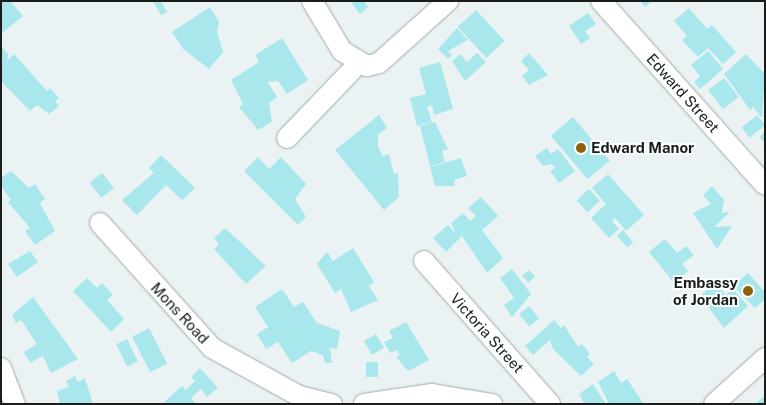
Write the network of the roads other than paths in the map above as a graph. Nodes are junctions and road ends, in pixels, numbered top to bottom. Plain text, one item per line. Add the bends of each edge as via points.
1 (312, 1) edge
2 (448, 1) edge
3 (601, 1) edge
4 (358, 64) junction
5 (287, 138) dead end
6 (765, 185) edge
7 (100, 224) dead end
8 (424, 261) dead end
9 (765, 358) edge
10 (1, 368) edge
11 (15, 404) edge
12 (332, 404) edge
13 (364, 404) edge
14 (492, 404) edge
15 (550, 404) edge
16 (714, 404) edge

1 - 4 street via 338,45
2 - 4 street via 379,63
3 - 6 street, Edward Street
4 - 5 street
7 - 12 street, Mons Road via 205,342 276,385
8 - 15 street, Victoria Street
9 - 16 street
10 - 11 street
13 - 14 street via 432,394

